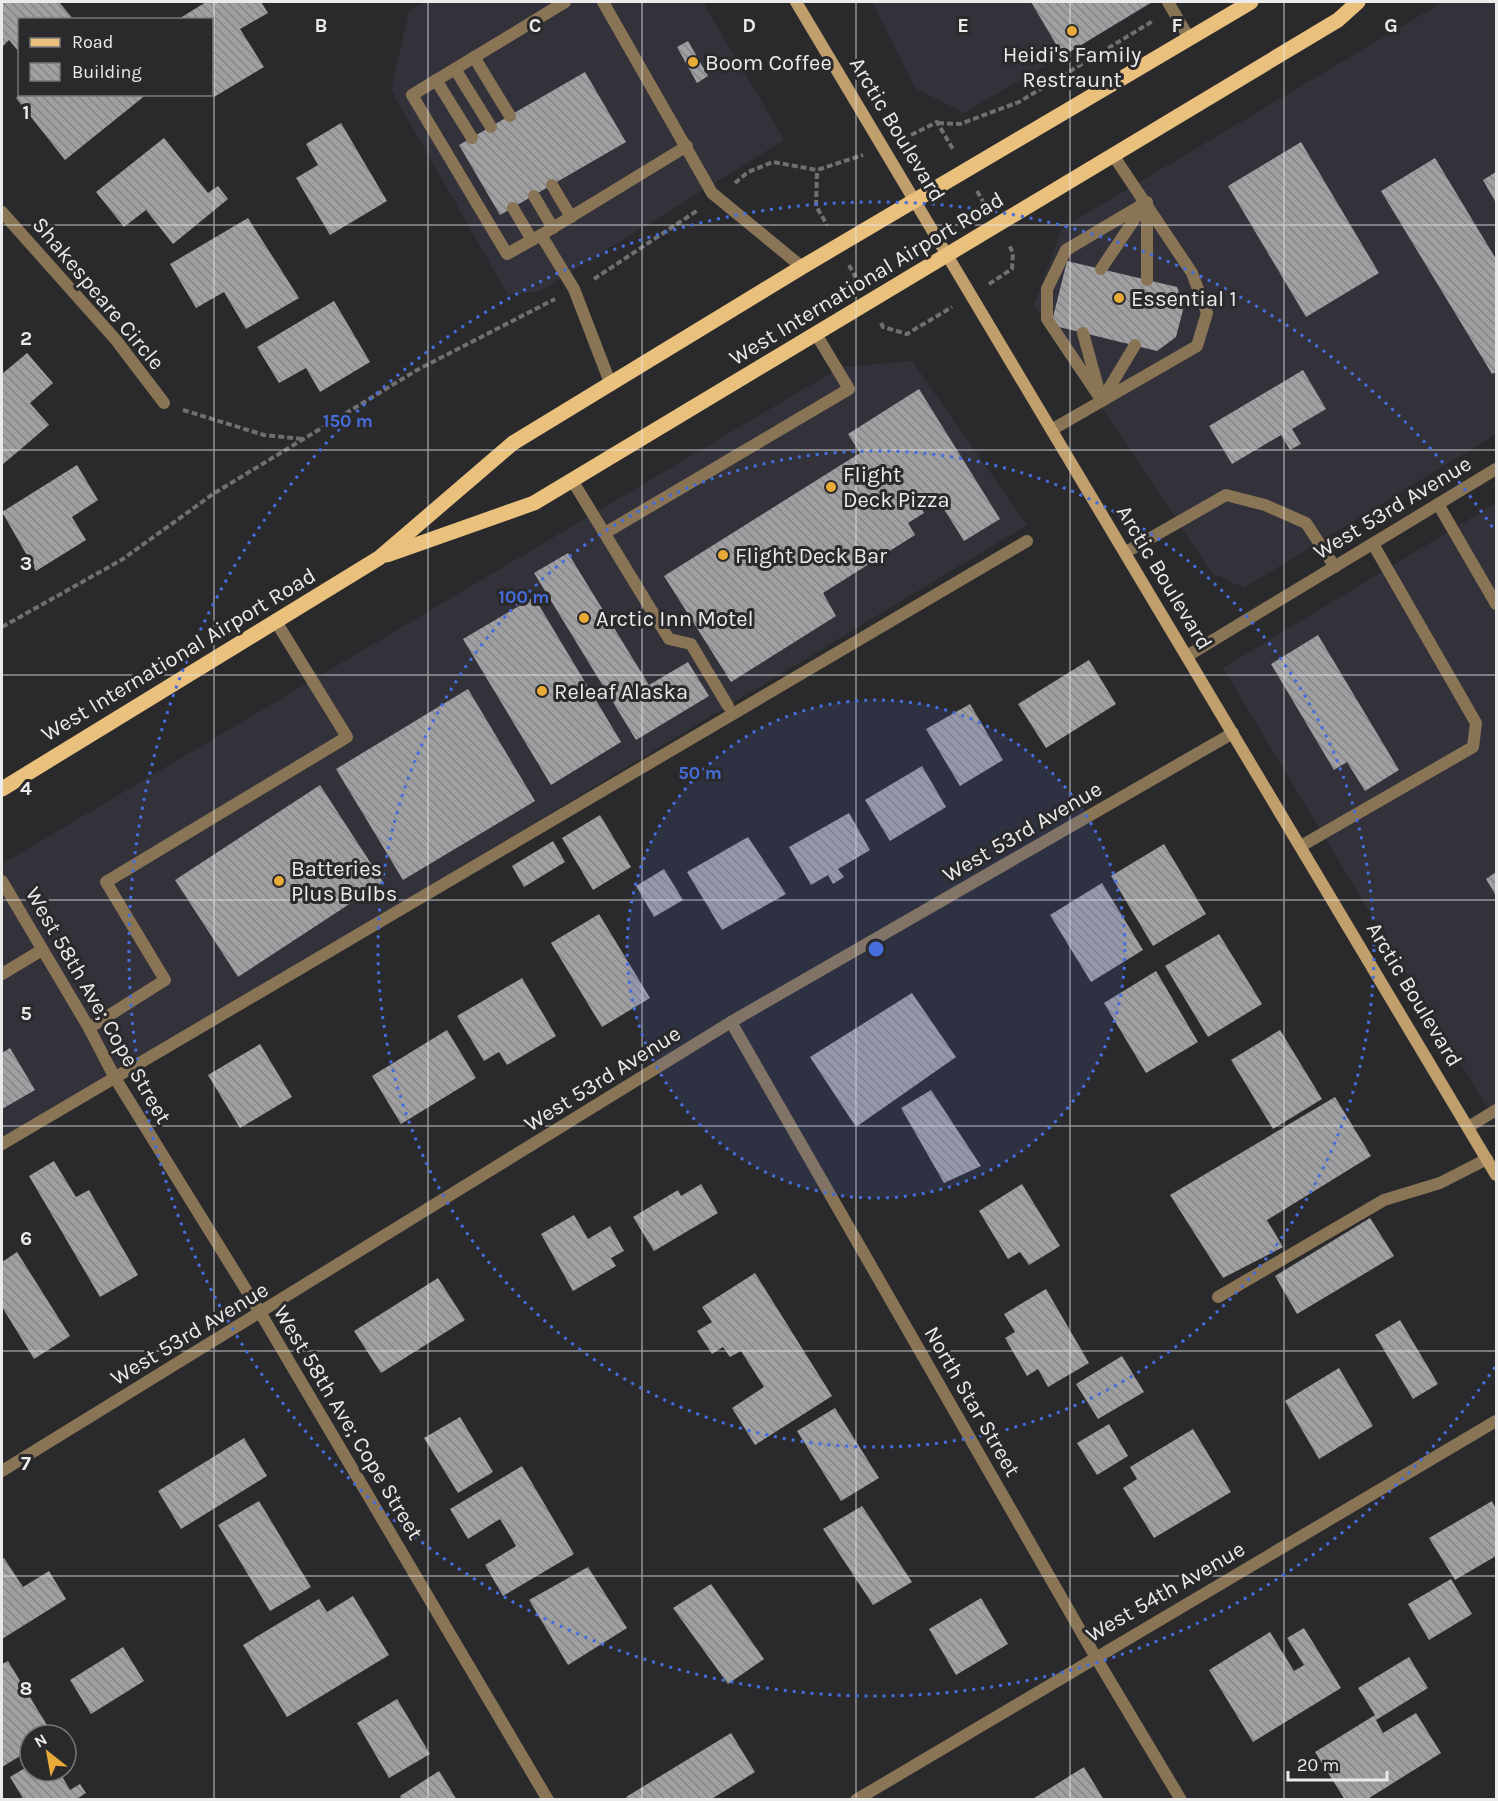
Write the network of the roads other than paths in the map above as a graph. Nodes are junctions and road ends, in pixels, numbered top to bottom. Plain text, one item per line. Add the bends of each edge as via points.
1 (565, 2) edge
2 (603, 2) edge
3 (796, 2) edge
4 (1251, 2) edge
5 (1358, 2) edge
6 (1171, 6) edge
7 (1189, 39) junction
8 (474, 57) junction
9 (455, 69) junction
10 (436, 80) junction
11 (510, 116) dead end
12 (491, 127) dead end
13 (472, 138) dead end
14 (687, 146) junction
15 (1113, 155) junction
16 (552, 185) dead end
17 (534, 196) dead end
18 (917, 201) junction
19 (1147, 202) junction
20 (513, 208) dead end
21 (2, 212) edge
22 (571, 217) junction
23 (553, 228) junction
24 (537, 237) junction
25 (949, 255) junction
26 (802, 267) junction
27 (1101, 269) dead end
28 (1148, 280) dead end
29 (1083, 333) dead end
30 (816, 334) junction
31 (1134, 345) dead end
32 (611, 385) junction
33 (1101, 401) junction
34 (164, 404) road end
35 (1053, 429) junction
36 (1497, 469) edge
37 (572, 480) junction
38 (1438, 504) junction
39 (605, 533) junction
40 (1027, 541) dead end
41 (1373, 544) junction
42 (1126, 552) junction
43 (379, 558) junction
44 (1335, 567) junction
45 (1497, 604) edge
46 (275, 620) junction
47 (1187, 656) junction
48 (728, 706) dead end
49 (1233, 733) junction
50 (2, 789) edge
51 (1302, 846) junction
52 (2, 881) edge
53 (42, 950) junction
54 (2, 974) edge
55 (731, 1023) junction
56 (89, 1028) junction
57 (115, 1078) junction
58 (1497, 1110) edge
59 (1470, 1126) junction
60 (2, 1144) edge
61 (1487, 1159) junction
62 (1497, 1175) edge
63 (1218, 1297) dead end
64 (261, 1314) junction
65 (1497, 1421) edge
66 (2, 1471) edge
67 (1095, 1656) junction
68 (548, 1800) edge
69 (856, 1800) edge
70 (1181, 1800) edge

1 - 8 street
2 - 14 street
3 - 18 main road, Arctic Boulevard
4 - 7 main road, West International Airport Road
5 - 15 main road, West International Airport Road via 1338,20
6 - 7 street
7 - 18 main road, West International Airport Road
8 - 9 street
8 - 11 street
9 - 10 street
9 - 12 street
10 - 13 street
10 - 24 street via 412,95 507,254
14 - 22 street
14 - 26 street via 712,193
15 - 19 street
15 - 25 main road, West International Airport Road
16 - 22 street
17 - 23 street
18 - 25 main road, Arctic Boulevard
18 - 26 main road, West International Airport Road
19 - 27 street
19 - 28 street
19 - 33 street via 1066,250 1047,289 1047,319
19 - 33 street via 1192,273 1207,313 1197,346
20 - 24 street
21 - 34 street, Shakespeare Circle via 116,340
22 - 23 street
23 - 24 street
24 - 32 street via 574,289
25 - 30 main road, West International Airport Road
25 - 35 main road, Arctic Boulevard
26 - 32 main road, West International Airport Road
29 - 33 street
30 - 37 main road, West International Airport Road
30 - 39 street via 849,389
31 - 33 street
32 - 43 main road, West International Airport Road via 513,444
33 - 35 street
35 - 42 main road, Arctic Boulevard
36 - 38 street, West 53rd Avenue
37 - 39 street
37 - 43 main road, West International Airport Road via 534,503
38 - 41 street, West 53rd Avenue
38 - 45 street
39 - 48 street via 669,639 692,644
40 - 57 street
41 - 44 street, West 53rd Avenue
41 - 51 street via 1476,723 1473,747
42 - 44 street via 1226,495 1265,505 1306,523
42 - 47 main road, Arctic Boulevard
43 - 46 main road, West International Airport Road
44 - 47 street, West 53rd Avenue
46 - 50 main road, West International Airport Road
46 - 56 street via 346,737 106,882 165,981
47 - 49 main road, Arctic Boulevard
49 - 51 main road, Arctic Boulevard
49 - 55 street, West 53rd Avenue
51 - 59 main road, Arctic Boulevard
52 - 53 street, West 58th Ave; Cope Street
53 - 54 street
53 - 56 street, West 58th Ave; Cope Street
55 - 64 street, West 53rd Avenue
55 - 67 street, North Star Street
56 - 57 street, West 58th Ave; Cope Street
57 - 60 street
57 - 64 street, West 58th Ave; Cope Street
58 - 59 street
59 - 61 main road, Arctic Boulevard
61 - 62 main road, Arctic Boulevard
61 - 63 street via 1440,1184 1384,1200
64 - 66 street, West 53rd Avenue
64 - 68 street, West 58th Ave; Cope Street
65 - 67 street, West 54th Avenue
67 - 69 street, West 54th Avenue
67 - 70 street, North Star Street

